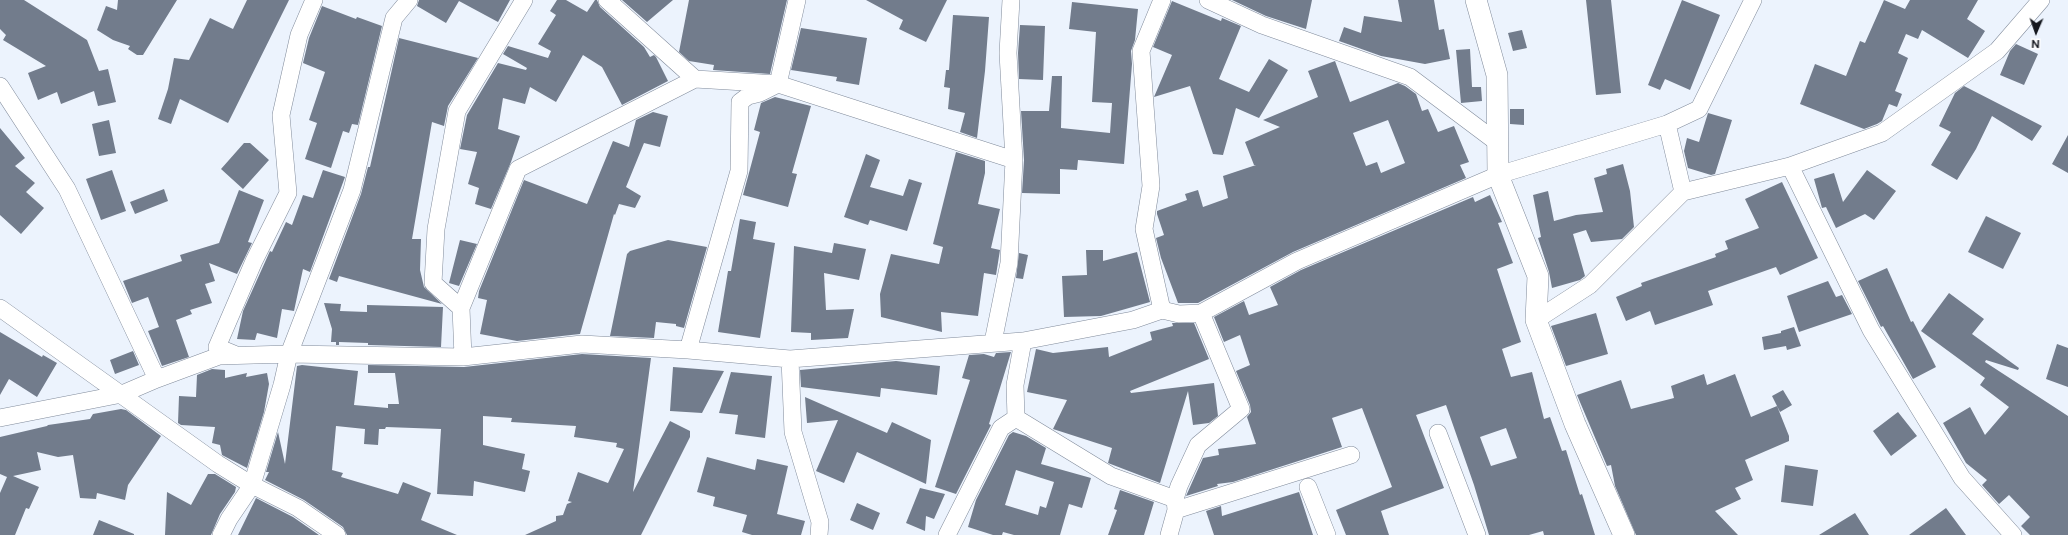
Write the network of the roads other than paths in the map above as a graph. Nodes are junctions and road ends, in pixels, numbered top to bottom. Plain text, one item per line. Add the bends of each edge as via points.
1 (314, 0) edge
2 (409, 0) edge
3 (524, 0) edge
4 (606, 0) edge
5 (797, 0) edge
6 (1011, 0) edge
7 (1162, 0) edge
8 (1208, 0) edge
9 (1476, 0) edge
10 (1753, 0) edge
11 (2041, 0) edge
12 (695, 79) junction
13 (778, 84) junction
14 (0, 86) edge
15 (1667, 124) junction
16 (1498, 143) junction
17 (1014, 160) junction
18 (1790, 166) junction
19 (1498, 175) junction
20 (1683, 192) junction
21 (0, 308) edge
22 (461, 308) junction
23 (1162, 310) junction
24 (1202, 313) junction
25 (1536, 320) junction
26 (1023, 341) junction
27 (993, 342) junction
28 (688, 350) junction
29 (289, 354) junction
30 (238, 356) junction
31 (463, 357) junction
32 (790, 359) junction
33 (157, 379) junction
34 (122, 394) junction
35 (0, 418) edge
36 (1016, 418) junction
37 (1438, 432) dead end
38 (1351, 455) dead end
39 (252, 485) junction
40 (1308, 488) dead end
41 (1175, 505) junction
42 (221, 535) edge
43 (337, 535) edge
44 (819, 535) edge
45 (947, 535) edge
46 (1169, 535) edge
47 (1327, 535) edge
48 (1477, 535) edge
49 (1624, 535) edge
50 (2013, 535) edge

1 - 30 street via 299,35 281,115 288,193 217,347
2 - 29 street via 394,18 352,190
3 - 22 street via 457,111 436,229 432,283
4 - 12 street
5 - 13 street
6 - 17 street via 1008,53
7 - 23 street via 1141,51 1151,186 1144,229
8 - 16 street via 1262,25 1410,77
9 - 16 street via 1497,75
10 - 15 street via 1699,109
11 - 18 street via 1997,51 1882,132
12 - 13 street
12 - 22 street via 518,170
13 - 17 street
13 - 28 street via 740,102 739,171
14 - 33 street via 67,190
15 - 19 street
15 - 20 street
16 - 19 street
17 - 27 street via 1009,263
18 - 20 street
18 - 50 street via 1871,330 1962,478
19 - 24 street via 1296,261
19 - 25 street via 1538,276
20 - 25 street via 1590,285
21 - 34 street
22 - 31 street
23 - 24 street via 1179,314
23 - 26 street via 1133,320
24 - 41 street via 1241,409 1198,445 1179,486
25 - 49 street via 1575,424
26 - 27 street
26 - 36 street via 1015,385
27 - 32 street
28 - 31 street via 582,344
28 - 32 street
29 - 30 street
29 - 31 street
29 - 39 street
30 - 33 street via 219,356
32 - 44 street via 793,432 820,522
33 - 34 street
34 - 35 street
34 - 39 street via 218,464
36 - 41 street via 1111,476
36 - 45 street via 1001,428
37 - 48 street
38 - 41 street
39 - 42 street via 228,519
39 - 43 street via 298,508
40 - 47 street
41 - 46 street

